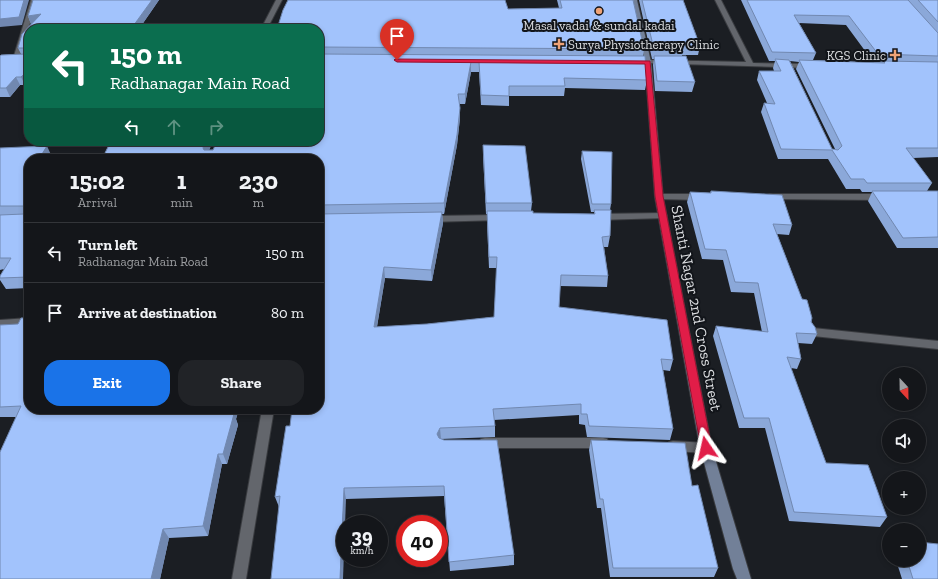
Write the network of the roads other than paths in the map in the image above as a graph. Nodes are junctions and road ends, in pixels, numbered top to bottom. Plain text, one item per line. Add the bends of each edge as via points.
1 (34, 0) edge
2 (278, 0) edge
3 (634, 0) edge
4 (718, 0) edge
5 (27, 24) edge
6 (266, 24) edge
7 (24, 35) edge
8 (17, 59) edge
9 (644, 62) junction
10 (750, 64) junction
11 (821, 66) edge
12 (659, 196) junction
13 (715, 197) edge
14 (763, 197) edge
15 (890, 197) edge
16 (663, 216) junction
17 (585, 217) edge
18 (507, 218) edge
19 (421, 219) edge
20 (24, 322) edge
21 (0, 324) edge
22 (813, 332) edge
23 (938, 345) edge
24 (267, 414) edge
25 (476, 444) edge
26 (616, 444) edge
27 (661, 446) edge
28 (706, 448) junction
29 (239, 579) edge
30 (744, 579) edge

1 - 5 street
2 - 6 street
3 - 9 street, Shanti Nagar 2nd Cross Street
4 - 10 street
7 - 8 street
9 - 10 street
9 - 12 street, Shanti Nagar 2nd Cross Street
10 - 11 street via 792,69
12 - 13 street
12 - 16 street, Shanti Nagar 2nd Cross Street
14 - 15 street
16 - 17 street
16 - 28 street, Shanti Nagar 2nd Cross Street
18 - 19 street
20 - 21 street
22 - 23 street
24 - 29 street
25 - 26 street
27 - 28 street
28 - 30 street, Shanti Nagar 2nd Cross Street

